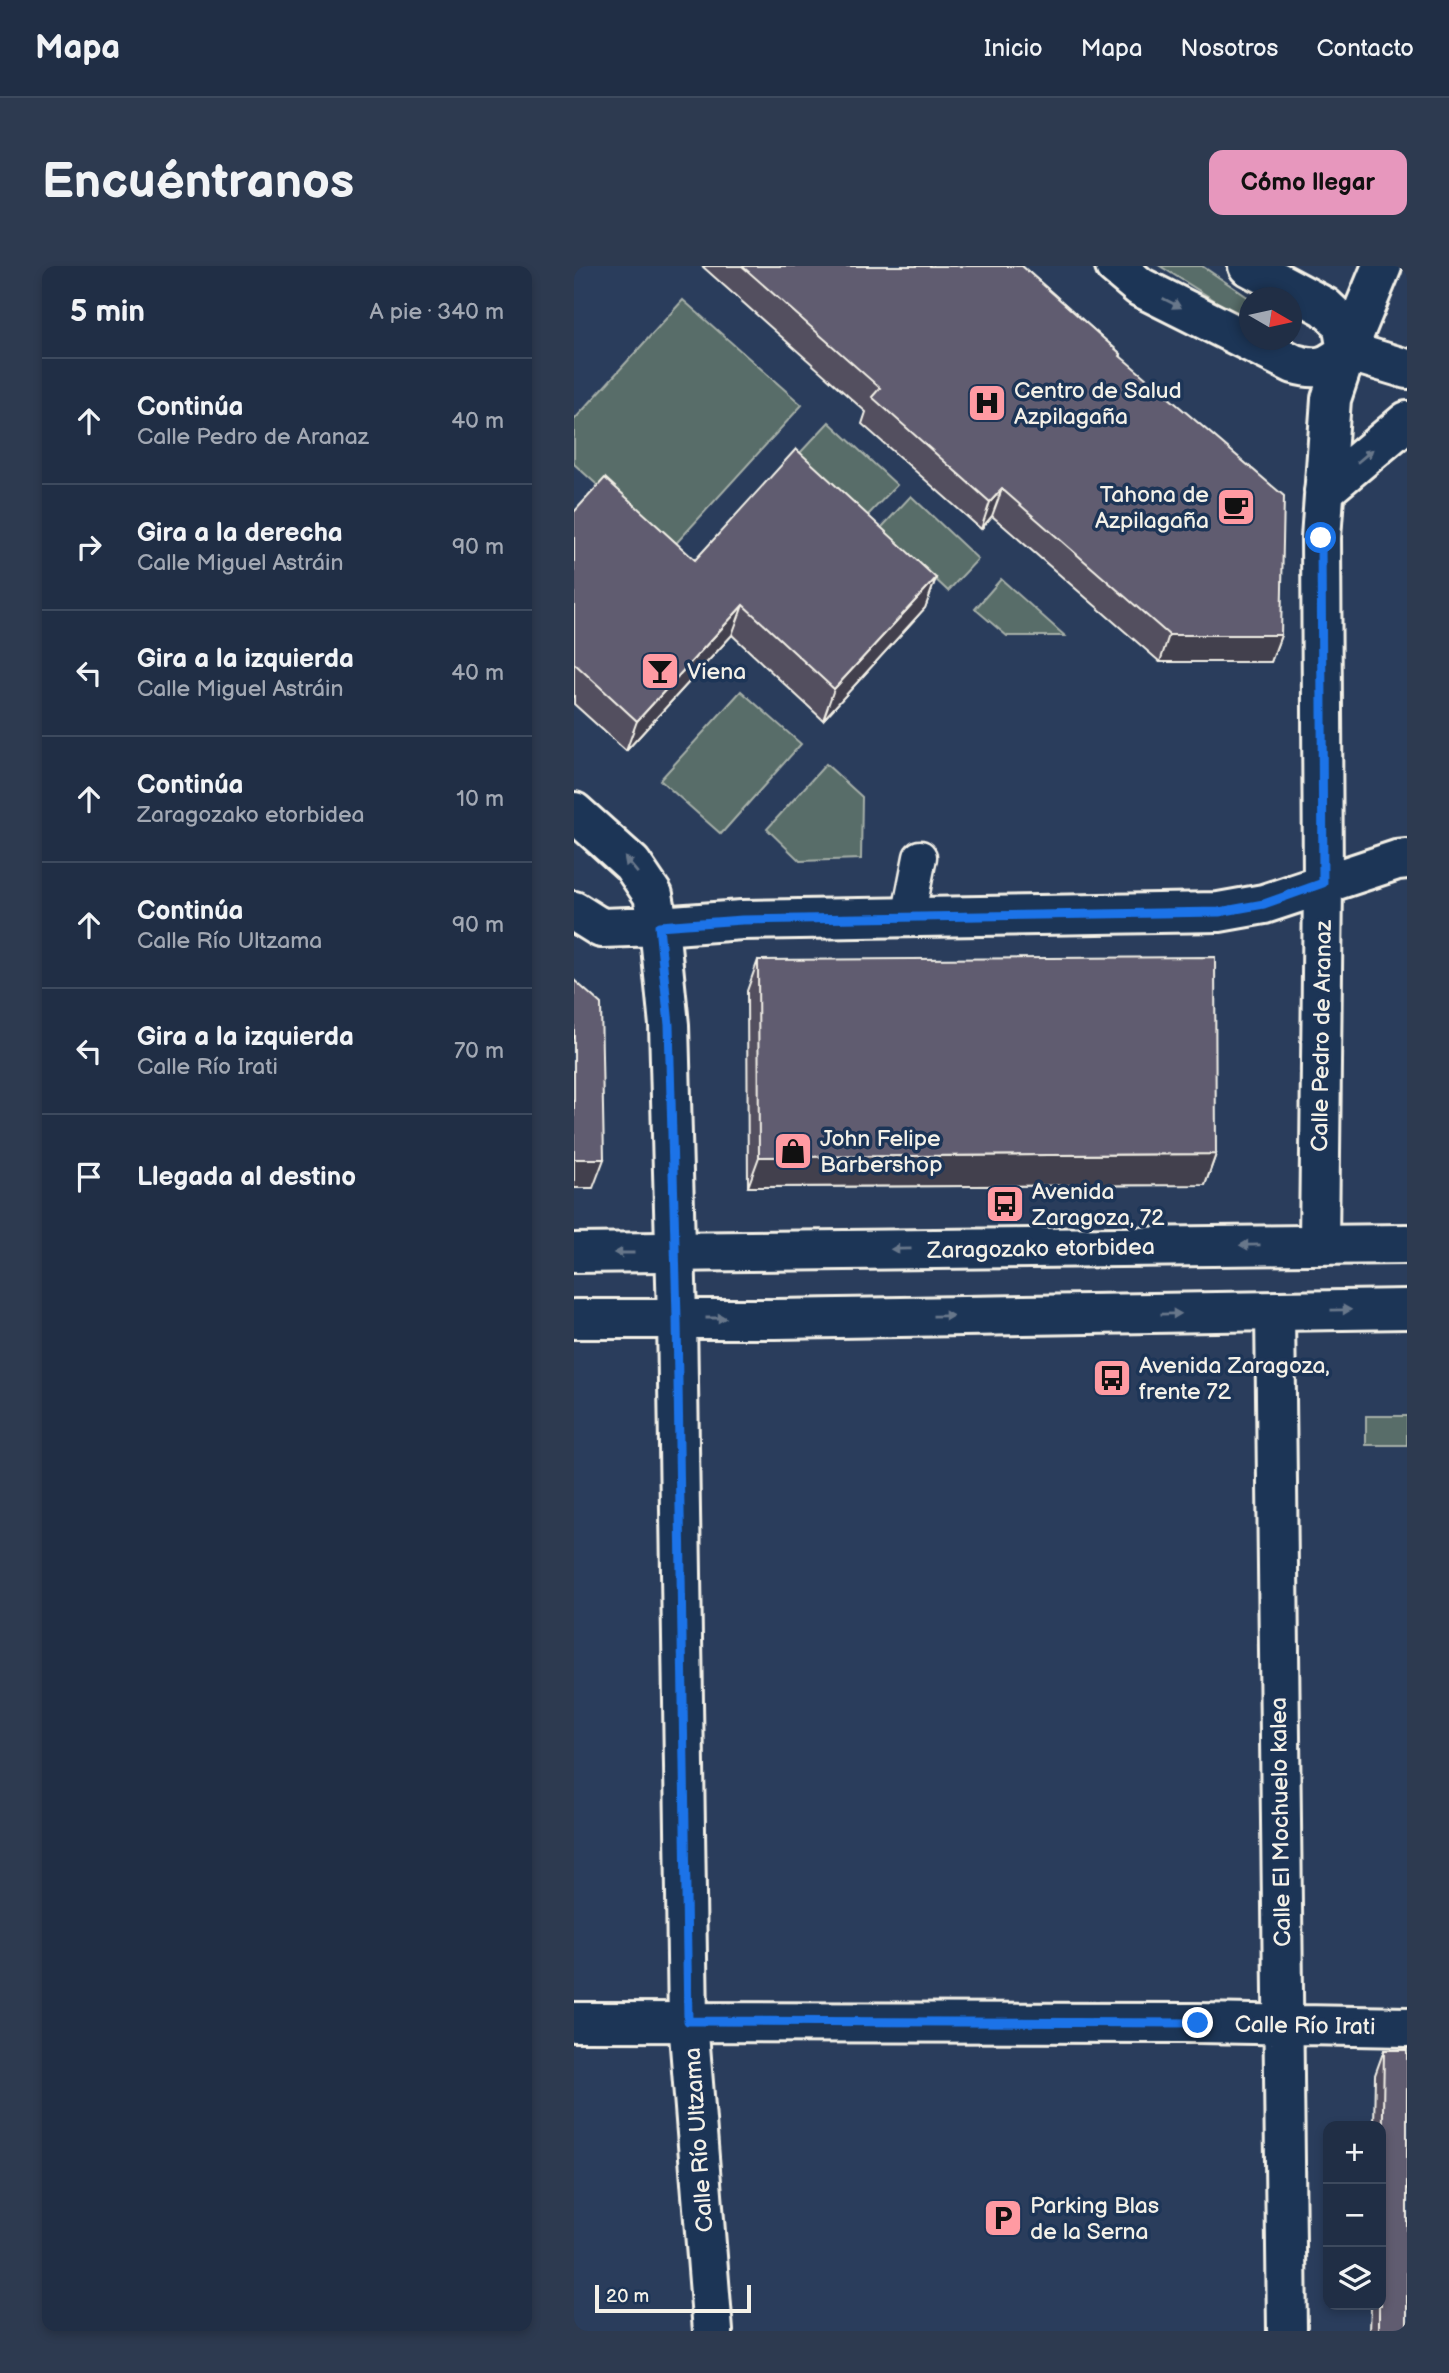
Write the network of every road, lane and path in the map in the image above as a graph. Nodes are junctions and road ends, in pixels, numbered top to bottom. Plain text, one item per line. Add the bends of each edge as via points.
1 (1115, 266) edge
2 (1248, 266) edge
3 (1382, 266) edge
4 (1347, 351) junction
5 (1407, 369) edge
6 (1407, 421) edge
7 (1324, 491) junction
8 (574, 812) edge
9 (920, 857) dead end
10 (1407, 859) edge
11 (1323, 883) junction
12 (574, 911) edge
13 (908, 918) junction
14 (659, 926) junction
15 (1319, 1244) junction
16 (1407, 1244) edge
17 (675, 1252) junction
18 (574, 1253) edge
19 (1407, 1309) edge
20 (1275, 1312) junction
21 (677, 1318) junction
22 (574, 1319) edge
23 (688, 2021) junction
24 (574, 2022) edge
25 (1283, 2024) junction
26 (1407, 2027) edge
27 (712, 2331) edge
28 (1287, 2331) edge

1 -> 4 street via 1140,287 1294,364 1313,369 1331,364
2 - 4 street via 1325,307 1342,323
3 - 4 street, Calle Pedro de Aranaz
4 - 5 street
4 - 7 street, Calle Pedro de Aranaz via 1331,399
7 -> 6 street
7 - 11 street, Calle Pedro de Aranaz
14 -> 8 street via 653,895 632,864
9 - 13 lane
10 - 11 street
11 - 13 street via 1264,904 1219,912
11 - 15 street, Calle Pedro de Aranaz
12 - 14 street via 601,928
13 - 14 street
14 - 17 street via 669,1025
15 - 16 street, Zaragozako etorbidea
15 -> 17 street, Zaragozako etorbidea
17 -> 18 street, Zaragozako etorbidea
17 - 21 street
20 -> 19 street
21 -> 20 street
20 - 25 street, Calle El Mochuelo kalea
21 - 22 street
21 - 23 street, Calle Río Ultzama
23 - 24 street, Calle Río Irati
23 - 25 street, Calle Río Irati
23 - 27 street, Calle Río Ultzama
25 - 26 street, Calle Río Irati
25 - 28 street, Calle El Mochuelo kalea

